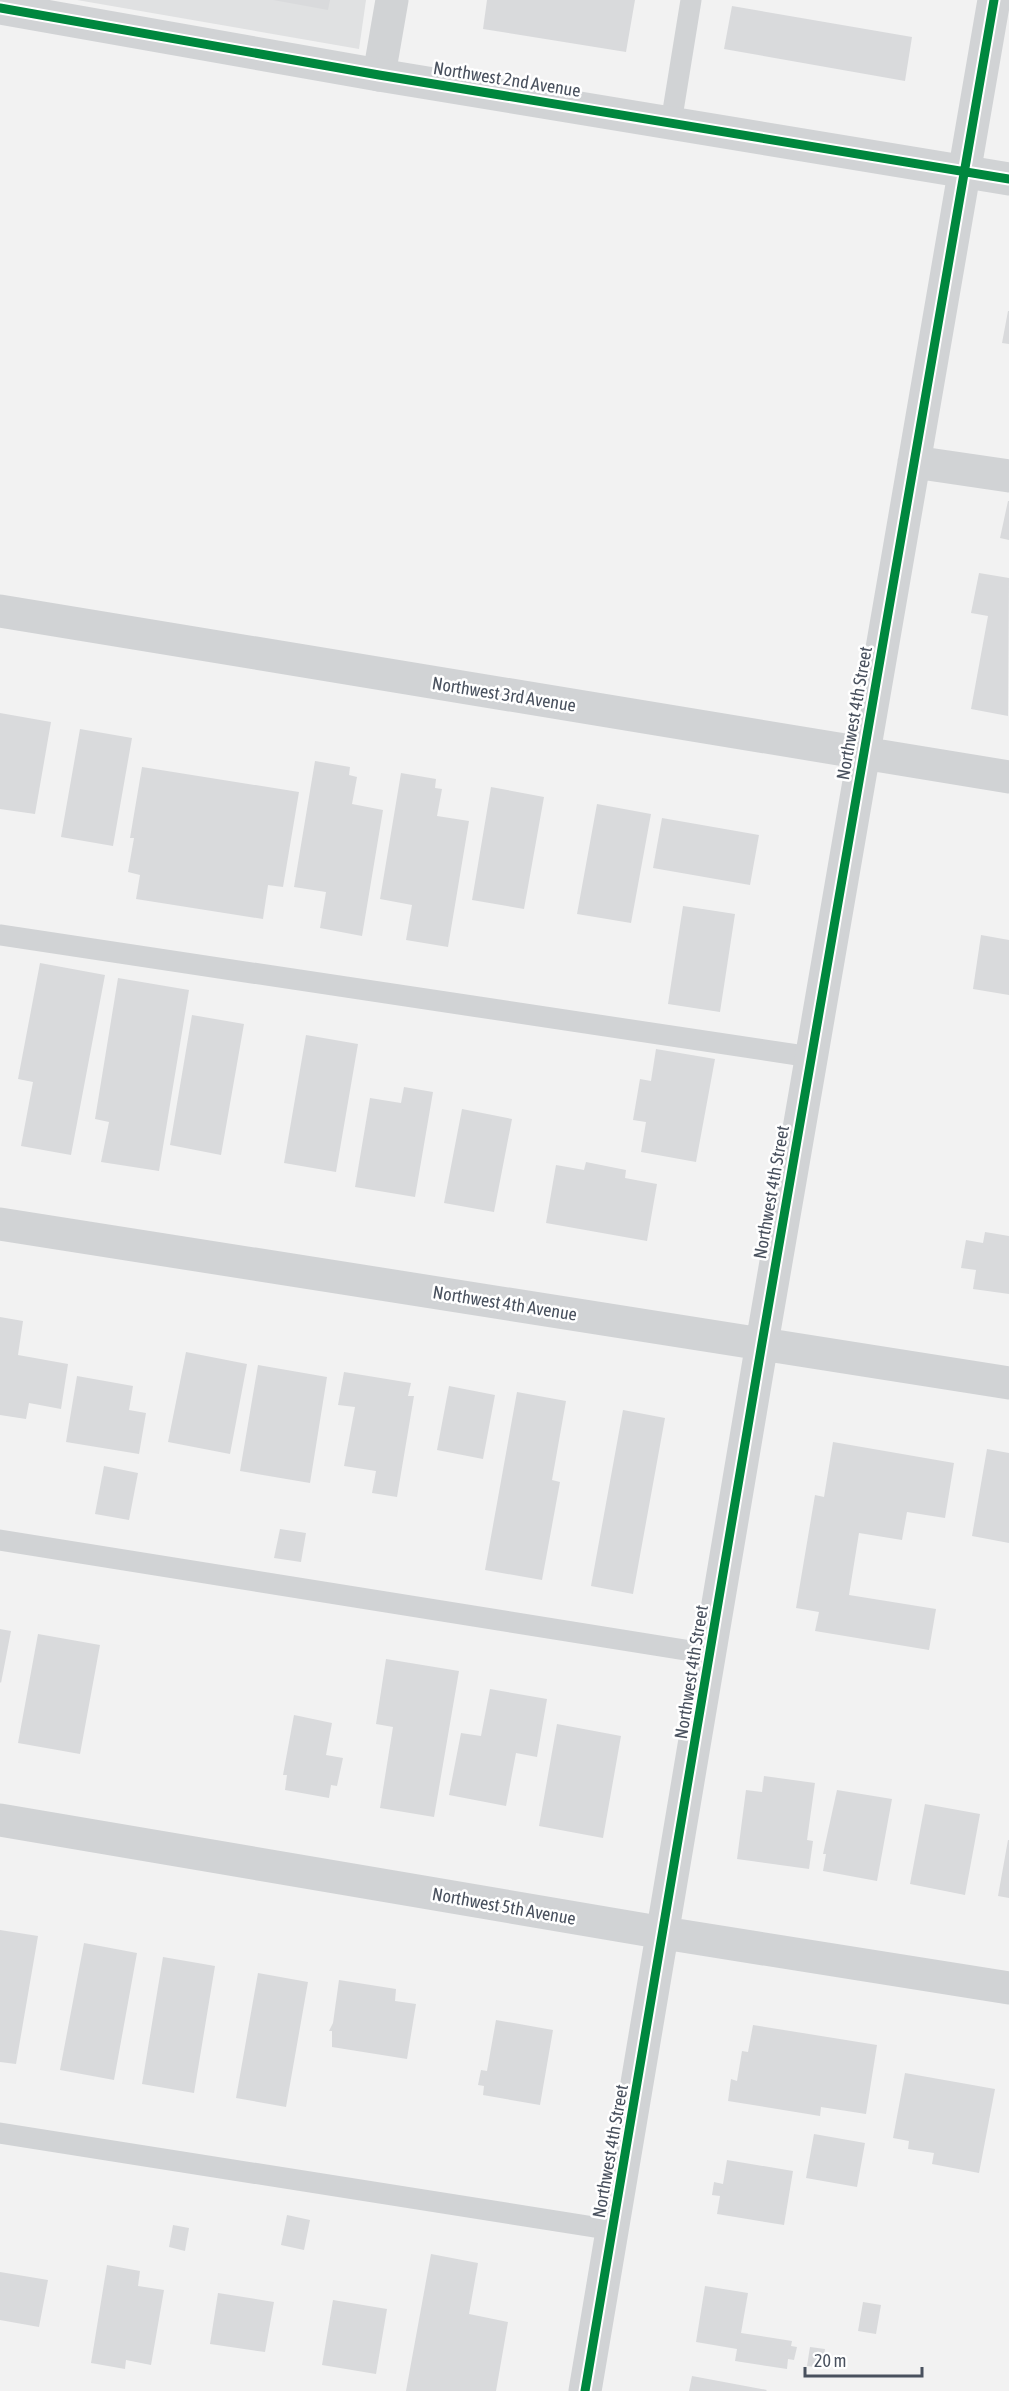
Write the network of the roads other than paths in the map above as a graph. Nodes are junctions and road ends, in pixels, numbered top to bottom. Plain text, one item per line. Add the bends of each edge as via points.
1 (392, 0) edge
2 (691, 0) edge
3 (994, 0) edge
4 (0, 8) edge
5 (379, 75) junction
6 (671, 123) junction
7 (964, 172) junction
8 (1009, 179) edge
9 (914, 462) junction
10 (1009, 476) edge
11 (0, 611) edge
12 (864, 753) junction
13 (1009, 777) edge
14 (0, 935) edge
15 (811, 1057) junction
16 (0, 1224) edge
17 (762, 1343) junction
18 (1009, 1383) edge
19 (0, 1540) edge
20 (711, 1654) junction
21 (0, 1820) edge
22 (664, 1933) junction
23 (1009, 1988) edge
24 (0, 2133) edge
25 (613, 2230) junction
26 (585, 2391) edge

1 - 5 street
2 - 6 lane
3 - 7 street, Northwest 4th Street
4 - 5 street, Northwest 2nd Avenue
5 - 6 street, Northwest 2nd Avenue
6 - 7 street, Northwest 2nd Avenue
7 - 8 street, Northwest 2nd Avenue
7 - 9 street, Northwest 4th Street
9 - 10 street
9 - 12 street, Northwest 4th Street
11 - 12 street, Northwest 3rd Avenue
12 - 13 street, Northwest 3rd Avenue
12 - 15 street, Northwest 4th Street
14 - 15 lane
15 - 17 street, Northwest 4th Street
16 - 17 street, Northwest 4th Avenue
17 - 18 street, Northwest 4th Avenue
17 - 20 street, Northwest 4th Street
19 - 20 lane
20 - 22 street, Northwest 4th Street
21 - 22 street, Northwest 5th Avenue
22 - 23 street, Northwest 5th Avenue
22 - 25 street, Northwest 4th Street
24 - 25 lane
25 - 26 street, Northwest 4th Street

